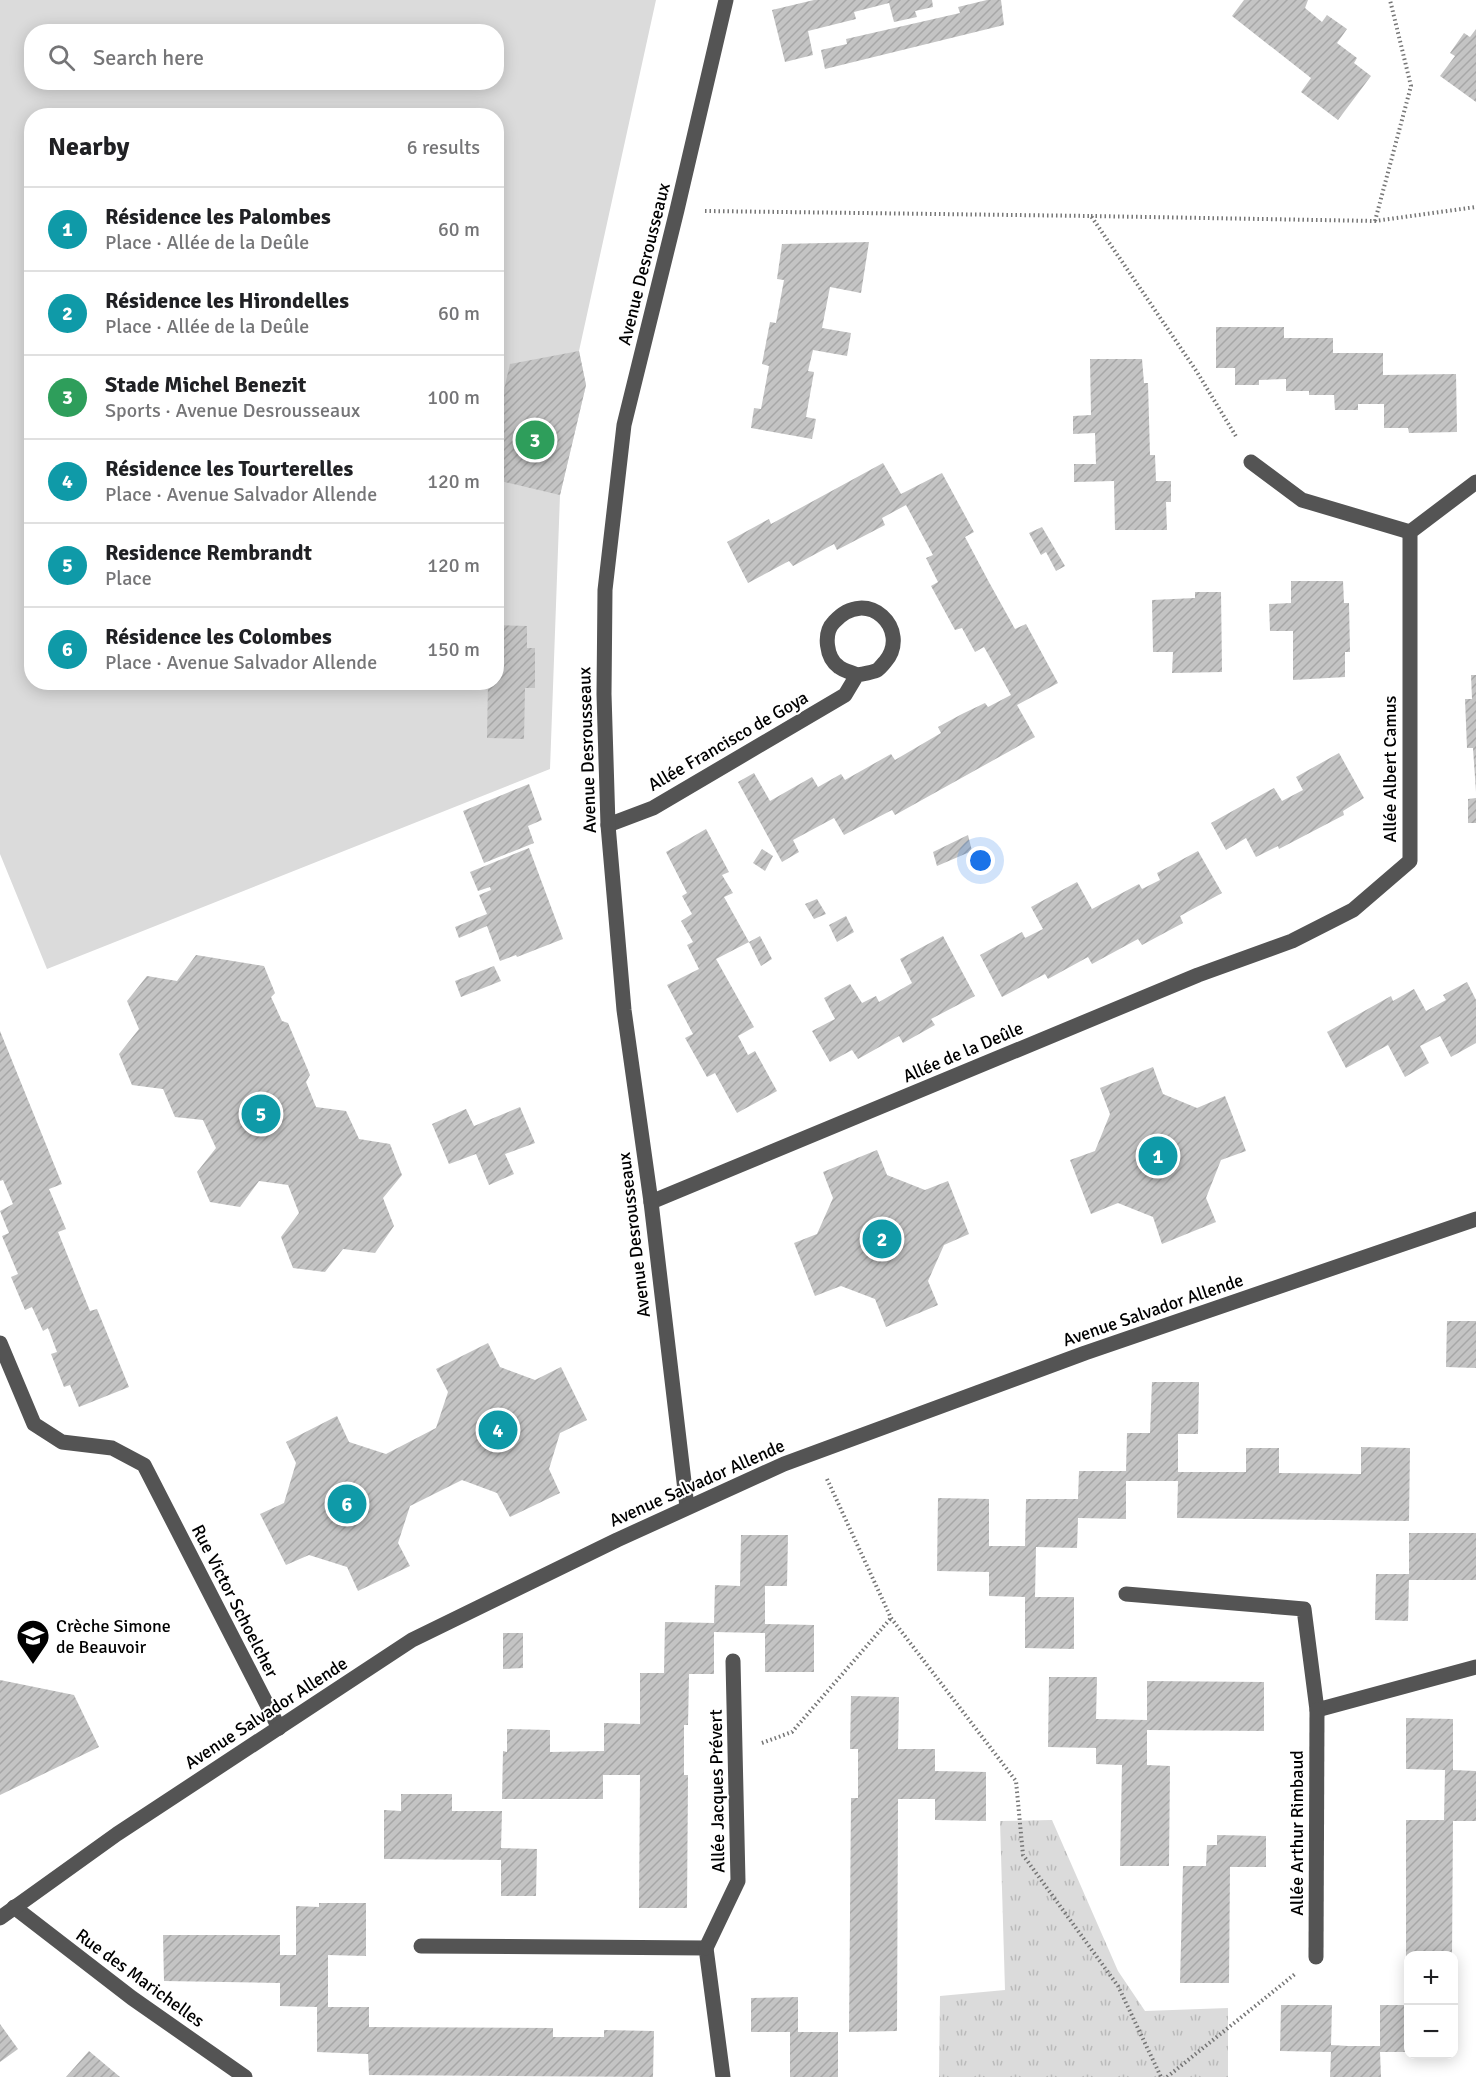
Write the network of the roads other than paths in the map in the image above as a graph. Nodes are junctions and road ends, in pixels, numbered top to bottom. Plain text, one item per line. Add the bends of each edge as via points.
1 (726, 0) edge
2 (1251, 462) road end
3 (1476, 482) edge
4 (1410, 532) junction
5 (857, 675) junction
6 (608, 825) junction
7 (1292, 941) joint
8 (651, 1203) junction
9 (1476, 1219) edge
10 (0, 1343) edge
11 (687, 1507) junction
12 (1126, 1594) dead end
13 (733, 1661) dead end
14 (1476, 1666) edge
15 (1317, 1710) junction
16 (279, 1728) junction
17 (14, 1907) junction
18 (0, 1918) edge
19 (421, 1946) dead end
20 (706, 1948) junction
21 (1316, 1957) road end
22 (245, 2077) edge
23 (723, 2077) edge

1 - 6 street, Avenue Desrousseaux via 624,425 605,590 603,694
2 - 4 street via 1302,500
3 - 4 street
4 - 7 street, Allée Albert Camus via 1410,861 1353,910
5 - 5 street, Allée Francisco de Goya via 878,671 891,654 894,634 883,615 864,607 843,611 829,627 827,648 838,667
5 - 6 street, Allée Francisco de Goya via 845,694 653,808
6 - 8 street, Avenue Desrousseaux via 624,1010
7 - 8 street, Allée de la Deûle via 1198,975
8 - 11 street, Avenue Desrousseaux
9 - 11 street, Avenue Salvador Allende via 1085,1353 784,1464
10 - 16 street, Rue Victor Schoelcher via 34,1424 62,1442 112,1448 144,1465
11 - 16 street, Avenue Salvador Allende via 412,1640
12 - 15 street, Allée Arthur Rimbaud via 1304,1609
13 - 20 street, Allée Jacques Prévert via 738,1881
14 - 15 street
15 - 21 street, Allée Arthur Rimbaud
16 - 17 street, Avenue Salvador Allende
17 - 18 street, Avenue Salvador Allende
17 - 22 street, Rue des Marichelles via 132,1998
19 - 20 street
20 - 23 street

